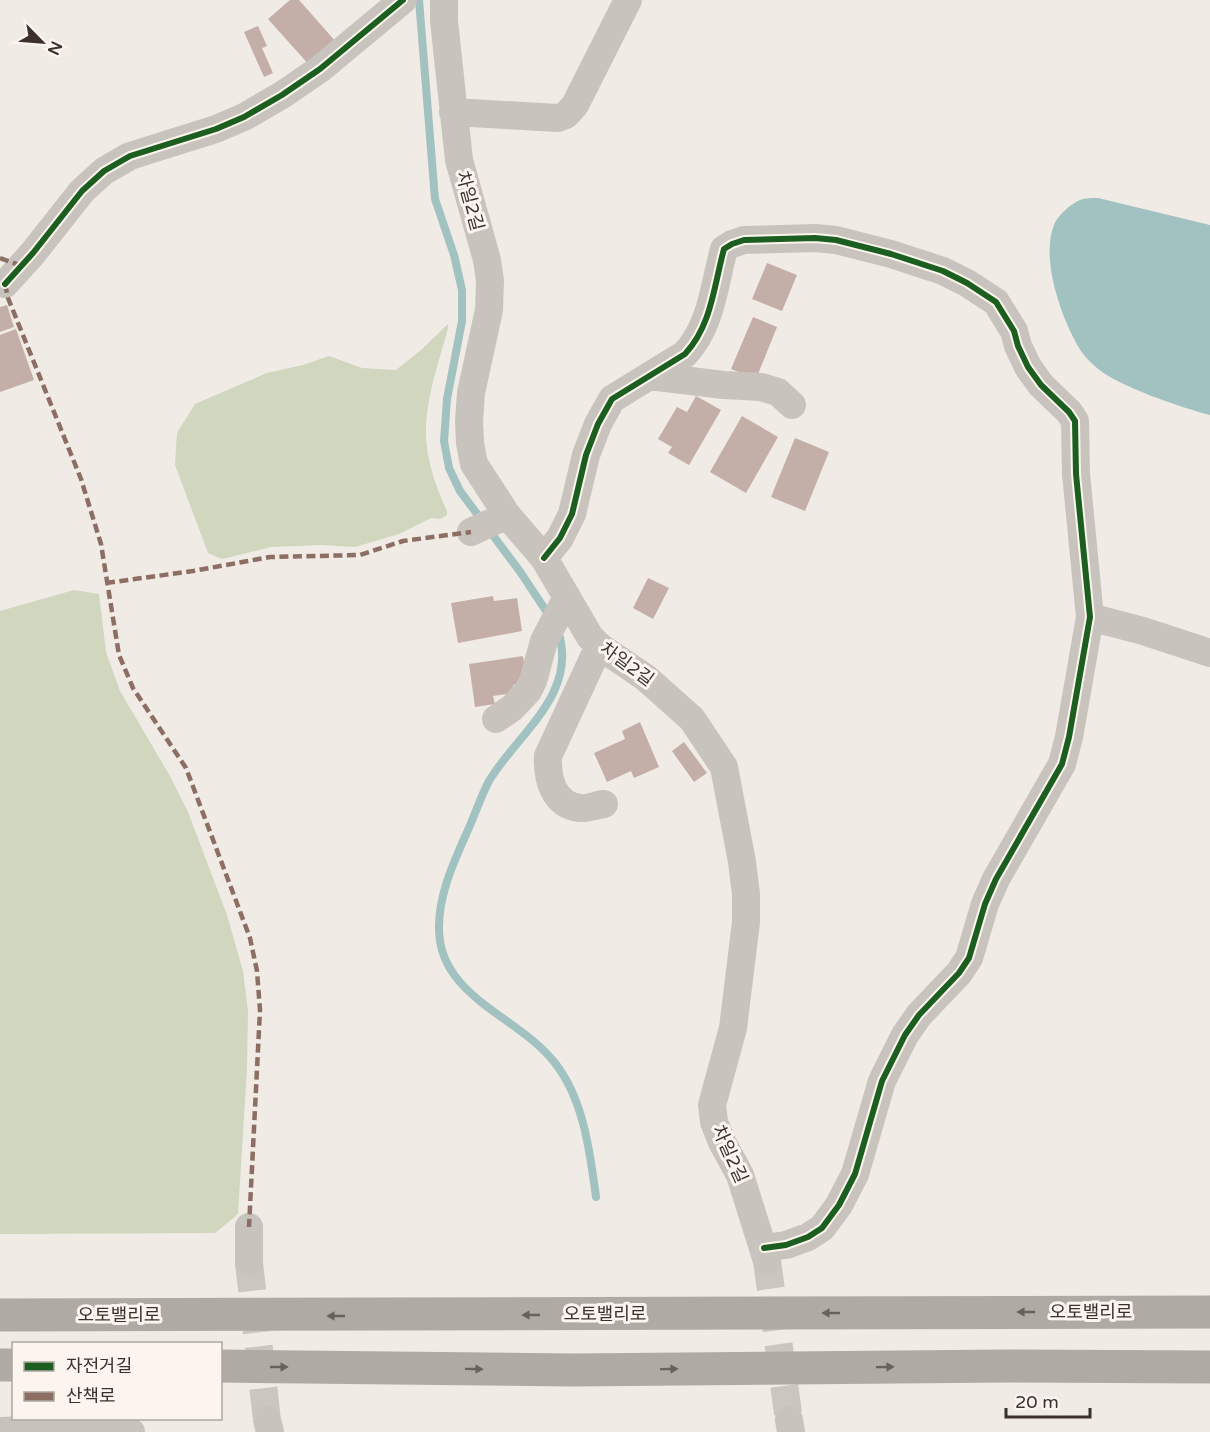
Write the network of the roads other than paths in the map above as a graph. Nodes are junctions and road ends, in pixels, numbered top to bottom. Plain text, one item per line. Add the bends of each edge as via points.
1 (444, 0) edge
2 (628, 0) edge
3 (399, 3) edge
4 (453, 112) junction
5 (6, 284) dead end
6 (649, 376) junction
7 (792, 405) dead end
8 (507, 515) junction
9 (471, 532) dead end
10 (543, 558) junction
11 (567, 597) junction
12 (1090, 617) junction
13 (599, 646) junction
14 (1210, 653) edge
15 (496, 719) dead end
16 (604, 804) dead end
17 (249, 1227) dead end
18 (249, 1263) tunnel mouth
19 (1210, 1312) edge
20 (0, 1315) edge
21 (222, 1366) edge
22 (1210, 1367) edge
23 (0, 1431) edge
24 (131, 1432) edge

1 - 4 street, 차일2길
2 - 4 street via 575,105 566,115 558,118
3 - 5 street via 320,69 253,111 216,129 130,156 104,171 82,191
4 - 8 street, 차일2길 via 459,160 490,281 489,310 471,393 470,443 474,464
6 - 7 street via 761,387 778,392
6 - 10 street via 606,407 586,455 572,514 560,538
6 - 12 street via 694,345 709,311 724,249 744,240 836,240 919,262 967,282 996,302 1029,367 1075,422
8 - 9 street
8 - 10 street, 차일2길
10 - 11 street, 차일2길
11 - 13 street, 차일2길
11 - 15 street via 544,641 528,691
12 - 13 street, 차일2길 via 1062,764 996,879 969,958 905,1035 882,1081 855,1174 839,1205 822,1228 808,1238 765,1254 740,1174 714,1122 712,1105 733,1028 746,922 742,862 724,767 692,719 646,678
12 - 14 street
13 - 16 street via 548,756 547,771 555,794 567,805 581,808
17 - 18 street
19 -> 20 highway, 오토밸리로
21 -> 22 highway via 573,1370
23 - 24 street via 78,1428

